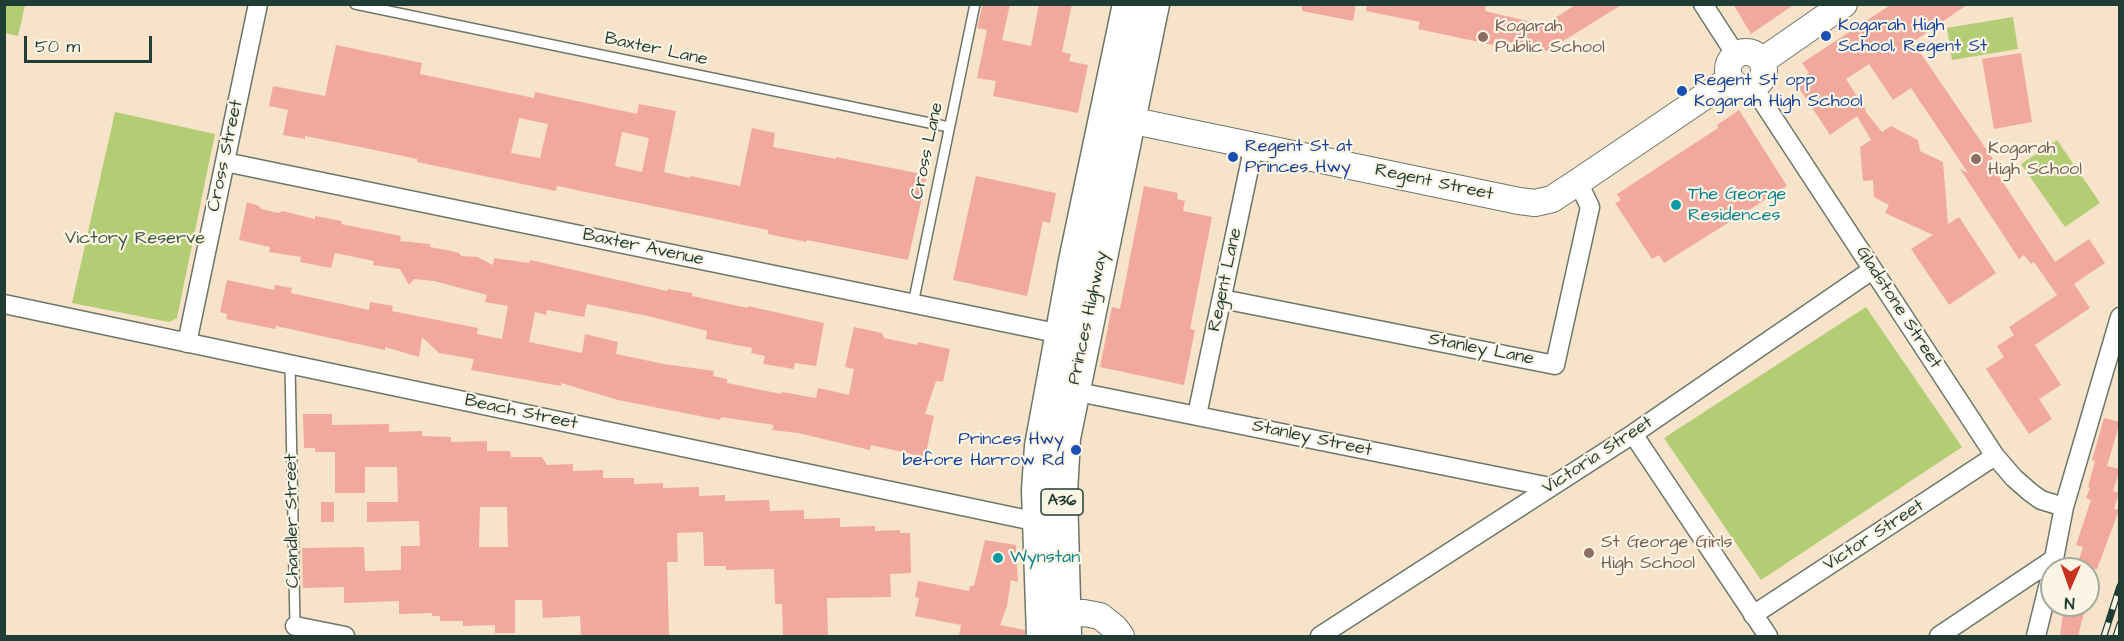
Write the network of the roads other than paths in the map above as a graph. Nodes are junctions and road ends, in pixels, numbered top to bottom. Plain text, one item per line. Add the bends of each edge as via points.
1 (258, 4) edge
2 (355, 4) edge
3 (975, 4) edge
4 (1128, 4) edge
5 (1154, 4) edge
6 (1703, 4) edge
7 (1844, 4) edge
8 (1740, 73) junction
9 (1118, 118) junction
10 (950, 127) junction
11 (1254, 146) junction
12 (225, 162) junction
13 (1578, 182) junction
14 (1872, 270) junction
15 (1222, 298) junction
16 (4, 304) edge
17 (913, 304) junction
18 (2120, 317) edge
19 (1061, 334) junction
20 (187, 343) junction
21 (291, 364) junction
22 (1074, 391) junction
23 (1197, 415) junction
24 (1633, 434) junction
25 (1995, 456) junction
26 (1550, 488) junction
27 (2064, 507) junction
28 (1038, 522) junction
29 (2055, 557) edge
30 (2040, 574) edge
31 (1753, 615) junction
32 (2041, 617) edge
33 (1054, 625) edge
34 (295, 626) joint
35 (345, 636) edge
36 (1121, 636) edge
37 (1320, 636) edge
38 (1768, 636) edge
39 (1939, 636) edge
40 (2036, 636) edge

1 - 12 street, Cross Street
2 - 10 lane, Baxter Lane
3 - 10 lane, Cross Lane
4 - 9 highway, Princes Highway / A36
5 - 9 highway, Princes Highway / A36
6 - 8 street, Gladstone Street
7 - 8 main road via 1762,61 1764,73 1759,83
8 - 13 main road, Regent Street
8 - 14 street, Gladstone Street
9 - 11 main road, Regent Street
9 - 19 highway, Princes Highway / A36
9 - 22 highway, Princes Highway / A36
10 - 17 lane, Cross Lane
11 - 13 main road, Regent Street via 1529,202 1552,199
11 - 15 street, Regent Lane
12 - 17 street, Baxter Avenue
12 - 20 street, Cross Street
13 - 15 street, Stanley Lane via 1590,207 1555,365
14 - 24 street, Victoria Street
14 - 25 street, Gladstone Street
15 - 23 street, Regent Lane
16 - 20 street, Beach Street
17 - 19 street, Baxter Avenue
18 - 27 street
19 - 28 highway, Princes Highway / A36 via 1040,446
20 - 21 street, Beach Street
21 - 28 street, Beach Street
21 - 34 lane, Chandler Street
22 - 23 street, Stanley Street
22 - 33 highway, Princes Highway / A36 via 1065,438
23 - 26 street, Stanley Street
24 - 26 street, Victoria Street
24 - 31 street
25 - 27 street, Gladstone Street via 2030,492
25 - 31 street, Victor Street
26 - 37 street, Victoria Street
27 - 29 street
28 - 33 highway, Princes Highway / A36
30 - 39 street
31 - 38 street
32 - 40 street
33 - 36 main road via 1084,613 1100,616
34 - 35 street, Chandler Street

